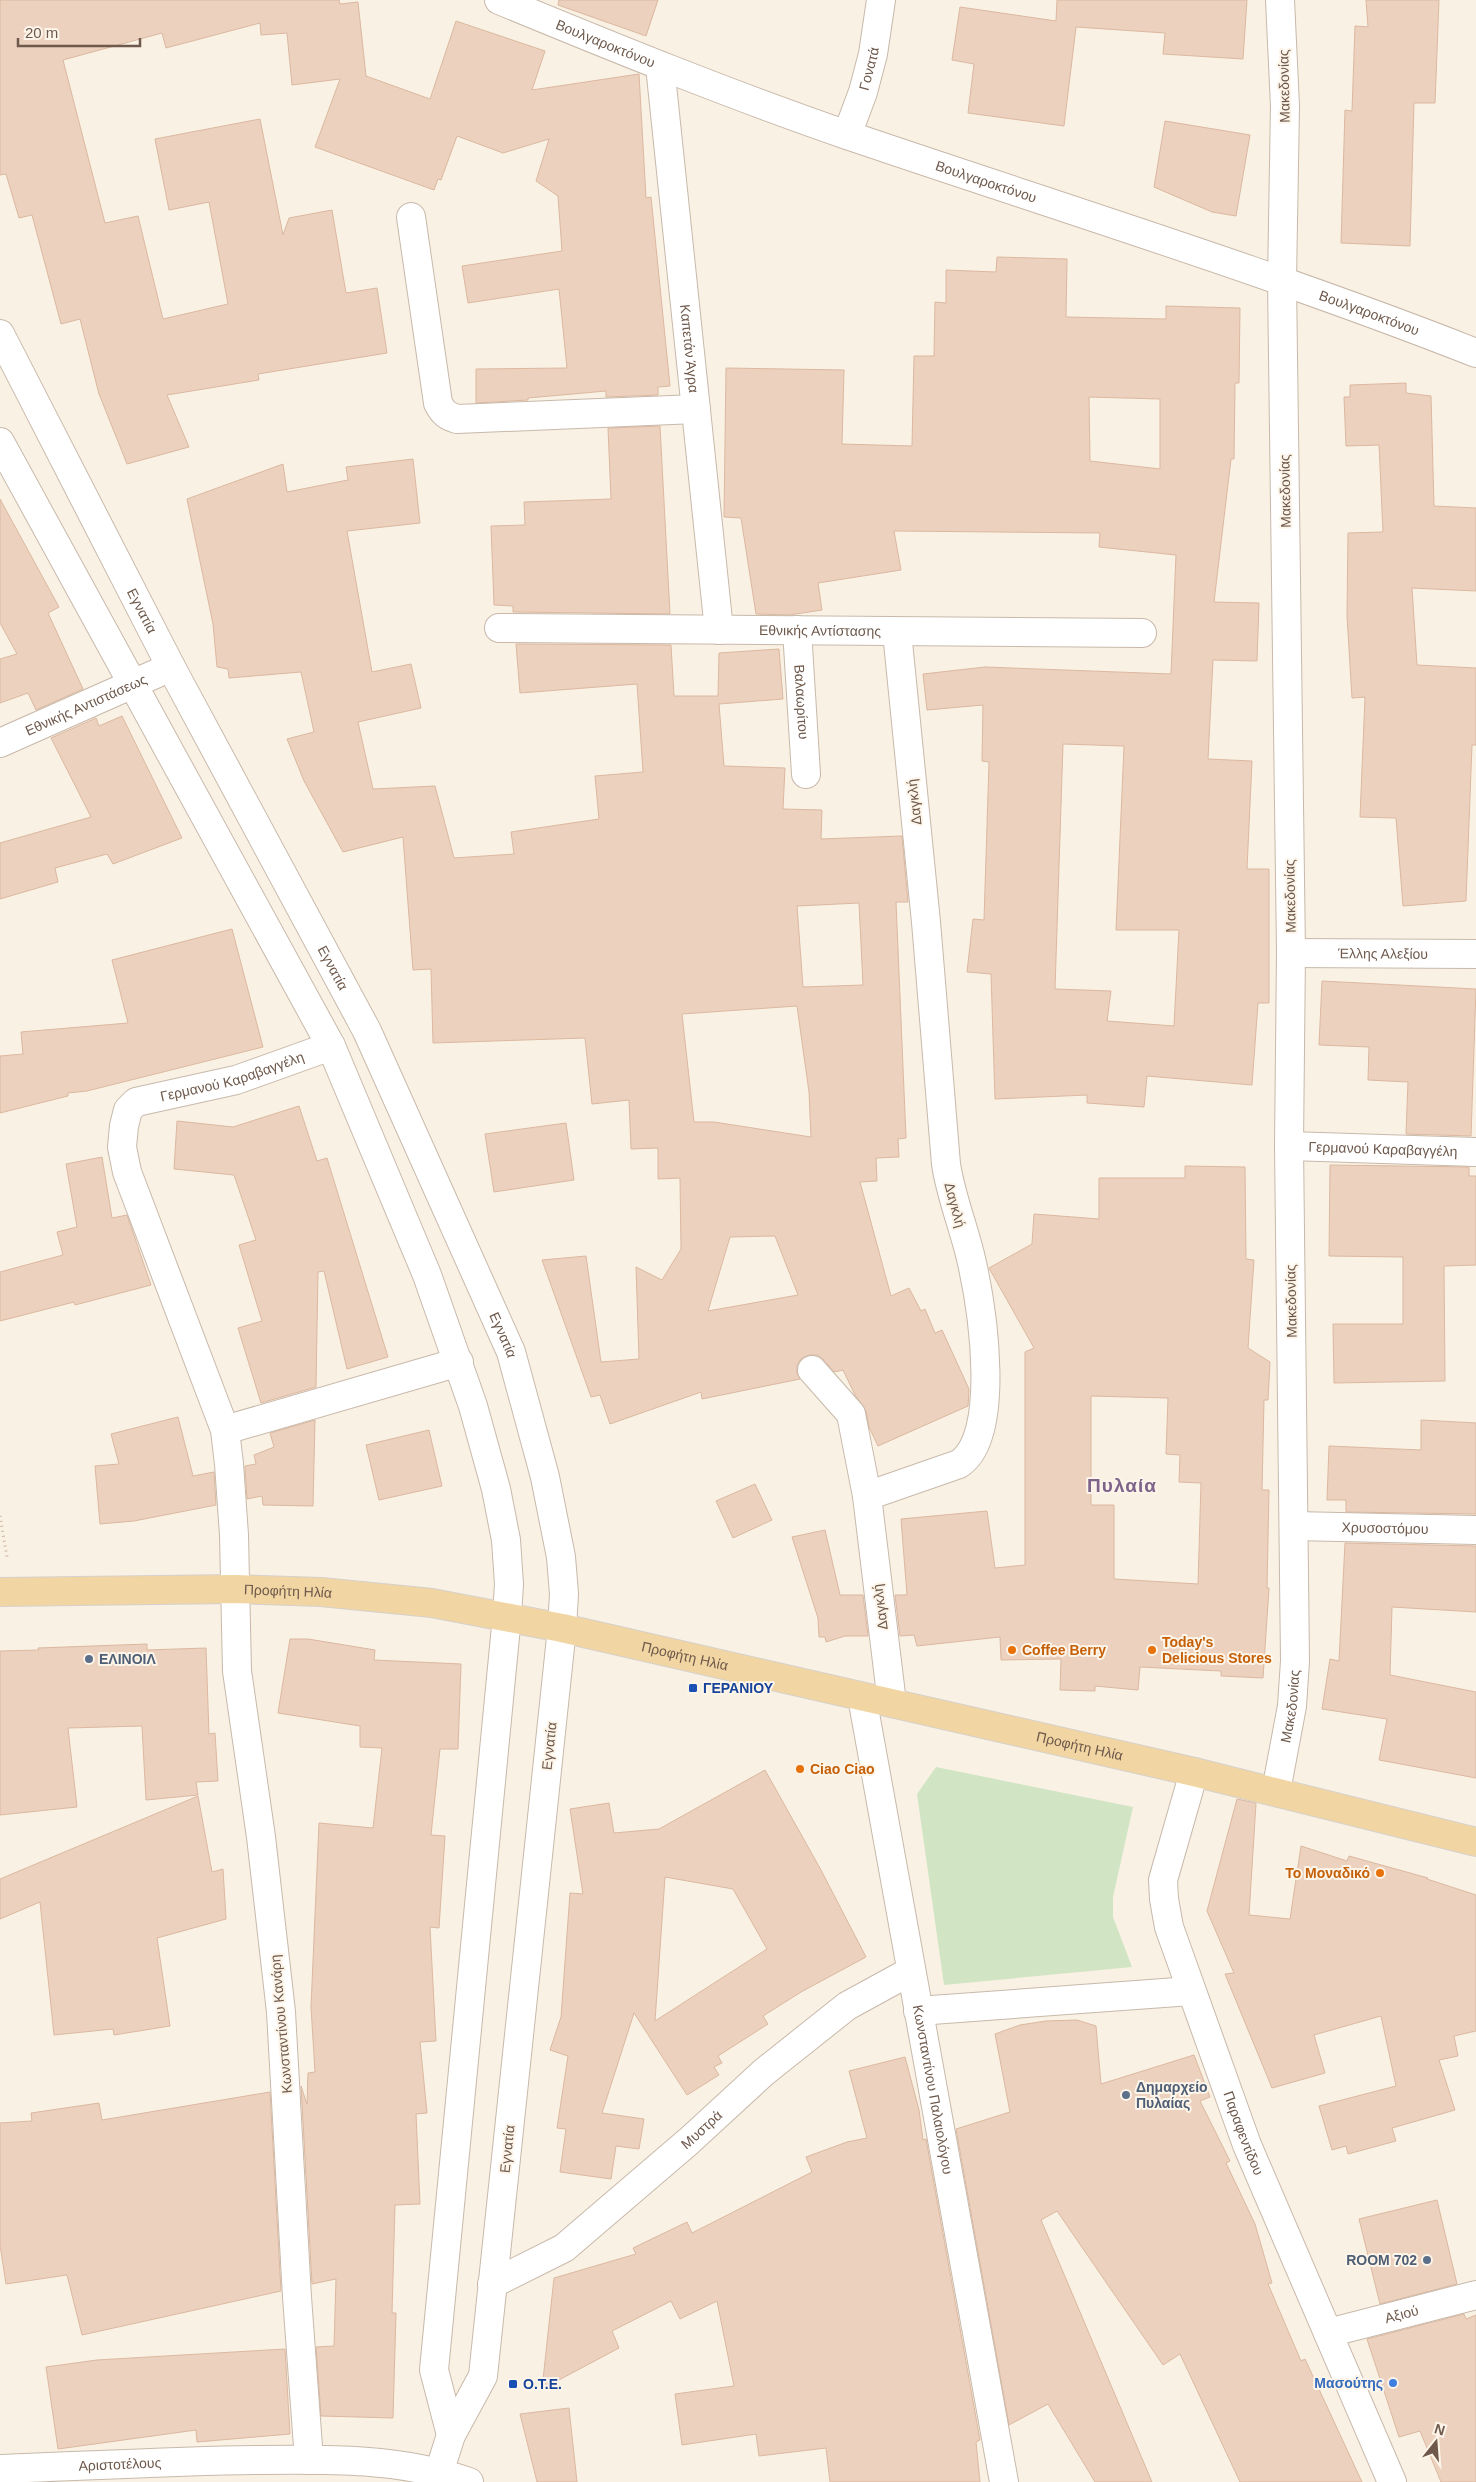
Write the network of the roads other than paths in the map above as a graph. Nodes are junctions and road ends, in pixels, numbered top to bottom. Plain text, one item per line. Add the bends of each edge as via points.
1 (499, 0) edge
2 (881, 0) edge
3 (1280, 0) edge
4 (660, 66) junction
5 (847, 135) junction
6 (412, 218) dead end
7 (1282, 281) junction
8 (0, 334) edge
9 (1476, 353) edge
10 (696, 408) junction
11 (0, 442) edge
12 (499, 628) dead end
13 (720, 630) junction
14 (797, 630) junction
15 (897, 632) junction
16 (1142, 633) dead end
17 (171, 668) junction
18 (133, 685) junction
19 (0, 743) edge
20 (806, 774) dead end
21 (1291, 953) junction
22 (1476, 954) edge
23 (331, 1046) junction
24 (132, 1104) joint
25 (1289, 1146) junction
26 (1476, 1152) edge
27 (459, 1362) junction
28 (812, 1370) dead end
29 (225, 1430) junction
30 (867, 1496) junction
31 (1294, 1526) junction
32 (1476, 1530) edge
33 (236, 1590) junction
34 (0, 1592) edge
35 (507, 1616) junction
36 (562, 1628) junction
37 (862, 1697) junction
38 (892, 1703) junction
39 (1194, 1772) junction
40 (1276, 1791) junction
41 (1476, 1842) edge
42 (911, 1971) junction
43 (1191, 1992) junction
44 (918, 2011) junction
45 (492, 2284) junction
46 (1476, 2295) edge
47 (1328, 2333) junction
48 (451, 2434) junction
49 (239, 2460) junction
50 (309, 2460) junction
51 (0, 2469) edge
52 (438, 2477) edge
53 (220, 2482) edge
54 (468, 2482) edge
55 (1004, 2482) edge
56 (1392, 2482) edge

1 - 4 street, Βουλγαροκτόνου
2 - 5 street, Γονατά via 873,54
3 - 7 street, Μακεδονίας via 1285,106
4 - 5 street, Βουλγαροκτόνου
4 - 10 street, Καπετάν Άγρα
5 - 7 street, Βουλγαροκτόνου
6 - 10 street via 438,403 449,417
7 - 9 street, Βουλγαροκτόνου
7 - 21 street, Μακεδονίας
8 - 17 street, Εγνατία
10 - 13 street, Καπετάν Άγρα
11 - 18 street
12 - 13 street, Εθνικής Αντίστασης
13 - 14 street, Εθνικής Αντίστασης
14 - 15 street, Εθνικής Αντίστασης
14 - 20 street, Βαλαωρίτου
15 - 16 street, Εθνικής Αντίστασης
15 - 30 street, Δαγκλή via 926,922 943,1139 951,1192 972,1261 980,1310 984,1416 967,1458 959,1464
17 - 18 street, Εθνικής Αντιστάσεως
17 - 36 street, Εγνατία via 367,1031 511,1352 545,1477 561,1557
18 - 19 street, Εθνικής Αντιστάσεως
18 - 23 street
21 - 22 street, Έλλης Αλεξίου
21 - 25 street, Μακεδονίας
23 - 24 street, Γερμανού Καραβαγγέλη via 236,1080
23 - 27 street
24 - 29 street, Κωνσταντίνου Κανάρη via 123,1138 127,1172
25 - 26 street, Γερμανού Καραβαγγέλη
25 - 31 street, Μακεδονίας
27 - 29 street
27 - 35 street via 482,1434 502,1516 508,1561
28 - 30 street via 851,1414
29 - 33 street, Κωνσταντίνου Κανάρη via 233,1499
30 - 38 street, Δαγκλή
31 - 32 street, Χρυσοστόμου
31 - 40 street, Μακεδονίας via 1295,1678
33 - 34 main road, Προφήτη Ηλία
33 - 35 main road, Προφήτη Ηλία via 373,1595
33 - 50 street, Κωνσταντίνου Κανάρη via 237,1671 261,1837 282,2020 296,2297
35 - 36 main road, Προφήτη Ηλία
35 - 48 street via 434,2370
36 - 37 main road, Προφήτη Ηλία
36 - 45 street, Εγνατία
37 - 38 main road, Προφήτη Ηλία
37 - 42 street, Κωνσταντίνου Παλαιολόγου
38 - 39 main road, Προφήτη Ηλία
39 - 40 main road, Προφήτη Ηλία
39 - 43 street, Παραφεντίδου via 1164,1872 1163,1890 1170,1927
40 - 41 main road, Προφήτη Ηλία
42 - 44 street, Κωνσταντίνου Παλαιολόγου
42 - 45 street, Μυστρά via 846,2006 764,2072 676,2153 564,2248
43 - 44 street
43 - 47 street, Παραφεντίδου via 1247,2145
44 - 55 street, Κωνσταντίνου Παλαιολόγου
45 - 48 street, Εγνατία via 484,2376
46 - 47 street, Αξιού
47 - 56 street, Παραφεντίδου
48 - 52 street, Εγνατία
49 - 50 street, Αριστοτέλους
49 - 51 street, Αριστοτέλους
49 - 53 street
50 - 52 street, Αριστοτέλους via 411,2466
52 - 54 street, Αριστοτέλους

